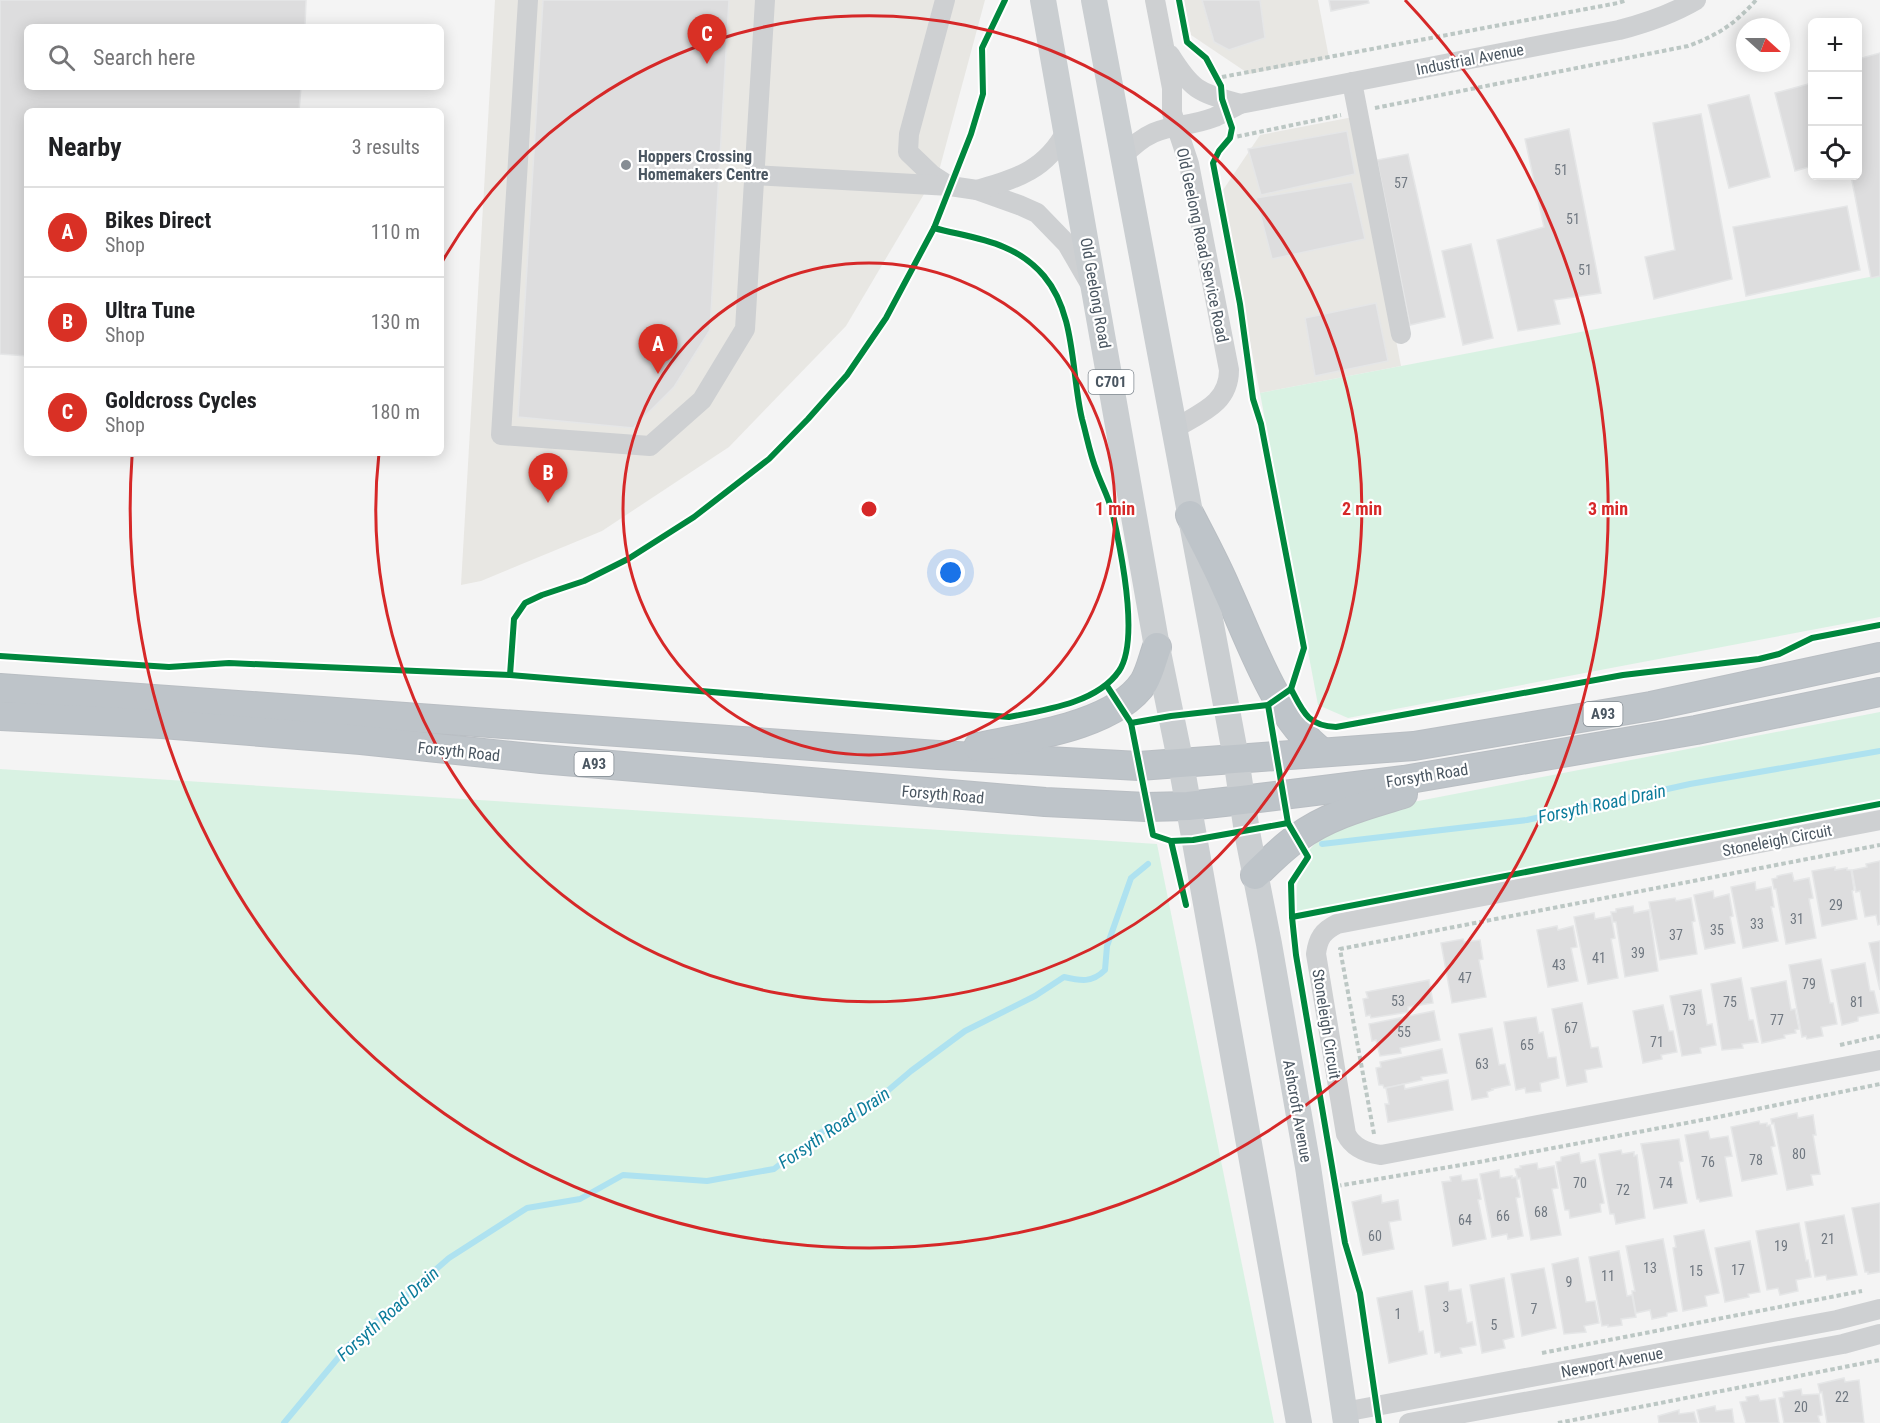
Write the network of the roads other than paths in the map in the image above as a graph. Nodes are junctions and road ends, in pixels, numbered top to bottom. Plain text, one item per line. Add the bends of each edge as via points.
1 (528, 0) edge
2 (765, 0) edge
3 (932, 0) edge
4 (945, 0) edge
5 (1043, 0) edge
6 (1094, 0) edge
7 (1155, 0) edge
8 (1696, 0) edge
9 (936, 38) junction
10 (1165, 47) junction
11 (1352, 82) junction
12 (1230, 105) junction
13 (1175, 125) junction
14 (1067, 130) junction
15 (1123, 156) junction
16 (754, 175) junction
17 (950, 186) junction
18 (977, 190) junction
19 (1095, 293) junction
20 (1401, 334) dead end
21 (1174, 429) junction
22 (1190, 515) junction
23 (1157, 647) junction
24 (1880, 657) edge
25 (0, 688) edge
26 (1880, 692) edge
27 (0, 716) edge
28 (1322, 752) junction
29 (938, 755) junction
30 (1236, 758) junction
31 (1500, 763) junction
32 (1181, 764) junction
33 (1242, 800) junction
34 (1188, 806) junction
35 (1880, 820) edge
36 (1255, 874) junction
37 (1880, 1060) edge
38 (1880, 1309) edge
39 (1837, 1320) junction
40 (1880, 1334) edge
41 (1843, 1344) junction
42 (1339, 1419) edge
43 (1299, 1423) edge
44 (1409, 1423) edge

1 - 16 street via 501,435 650,446 702,400 745,329
2 - 16 street
3 - 9 street
4 - 9 street
5 - 14 main road, Old Geelong Road / C701
6 - 15 main road
7 - 10 street, Old Geelong Road Service Road
8 - 11 street, Industrial Avenue via 1651,21 1619,30
9 - 17 street via 909,134 908,152
10 - 12 street via 1186,80
10 - 13 street, Old Geelong Road Service Road
11 - 12 street, Industrial Avenue
11 - 20 street
12 - 13 street, Industrial Avenue via 1215,117
13 - 15 street, Industrial Avenue via 1156,130
13 - 21 street, Old Geelong Road Service Road via 1189,164 1229,378 1220,399
14 - 18 street via 1045,161 1015,179
14 - 19 main road, Old Geelong Road / C701
15 - 21 main road
16 - 17 street
17 - 18 street
18 - 19 street via 1037,213 1067,244
19 - 23 main road, Old Geelong Road / C701
21 - 22 main road
22 - 28 highway via 1278,698 1295,727
22 - 30 main road
23 - 29 highway via 1145,681 1133,695 1097,716 1069,728
23 - 32 main road, Old Geelong Road / C701
24 - 28 highway, Forsyth Road / A93 via 1640,708 1414,746
25 - 29 highway, Forsyth Road / A93
26 - 31 highway, Forsyth Road / A93 via 1696,730
27 - 34 highway, Forsyth Road / A93 via 162,724 1033,801
28 - 30 highway, Forsyth Road / A93
29 - 32 highway, Forsyth Road / A93 via 1139,766
30 - 32 highway, Forsyth Road / A93
30 - 33 main road, Ashcroft Avenue
31 - 33 highway, Forsyth Road / A93 via 1404,780
31 - 36 highway via 1352,810 1296,838
32 - 34 main road, C701
33 - 34 highway, Forsyth Road / A93
33 - 36 main road, Ashcroft Avenue
34 - 43 main road
35 - 37 street, Stoneleigh Circuit via 1337,924 1320,936 1316,954 1346,1134 1368,1153 1381,1155
36 - 42 main road, Ashcroft Avenue via 1308,1167
38 - 39 street, Newport Avenue
39 - 41 street
39 - 42 street, Newport Avenue
40 - 41 street, Newport Avenue
41 - 44 street, Newport Avenue

